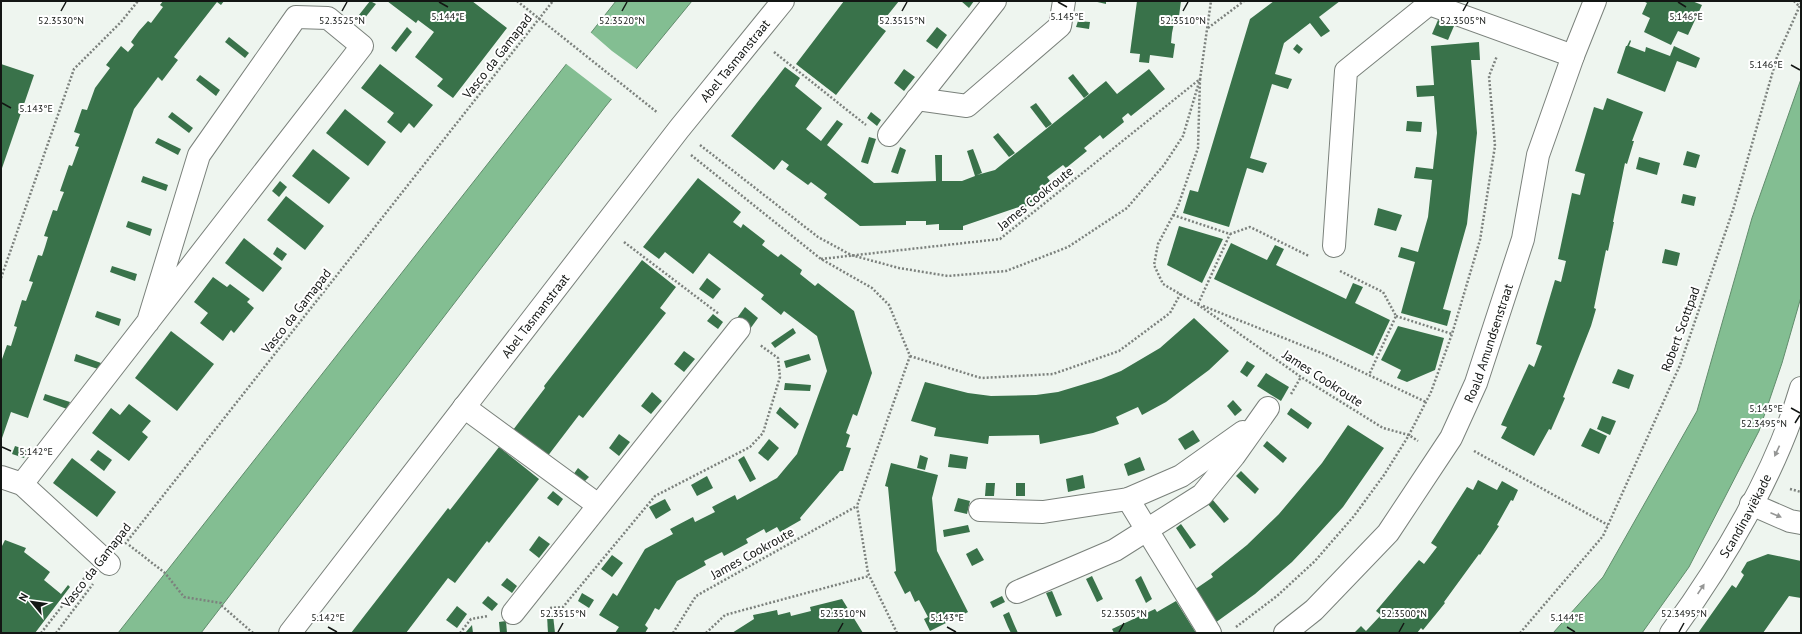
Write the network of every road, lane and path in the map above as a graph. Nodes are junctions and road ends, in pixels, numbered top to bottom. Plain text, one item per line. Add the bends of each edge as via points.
1 (138, 1) edge
2 (517, 1) edge
3 (553, 1) edge
4 (783, 1) edge
5 (995, 1) edge
6 (1064, 1) edge
7 (1211, 1) edge
8 (1244, 1) edge
9 (1595, 1) edge
10 (1794, 1) edge
11 (1801, 3) edge
12 (1799, 6) junction
13 (539, 18) junction
14 (1207, 28) junction
15 (1506, 32) junction
16 (755, 37) junction
17 (1573, 56) junction
18 (1200, 79) junction
19 (917, 99) junction
20 (658, 113) dead end
21 (675, 134) junction
22 (889, 135) joint
23 (1172, 215) junction
24 (1230, 234) junction
25 (1334, 246) dead end
26 (851, 255) junction
27 (1313, 258) dead end
28 (821, 259) junction
29 (1334, 268) dead end
30 (1, 278) edge
31 (1181, 294) junction
32 (1197, 304) junction
33 (1396, 316) junction
34 (148, 322) junction
35 (739, 329) dead end
36 (1452, 334) junction
37 (910, 356) junction
38 (1369, 375) junction
39 (1801, 388) edge
40 (1426, 402) junction
41 (464, 407) junction
42 (1409, 435) junction
43 (1445, 446) junction
44 (1, 477) edge
45 (22, 484) junction
46 (1128, 499) junction
47 (1751, 504) junction
48 (598, 505) junction
49 (857, 506) junction
50 (980, 510) dead end
51 (1801, 523) edge
52 (1608, 525) junction
53 (1147, 530) junction
54 (126, 543) junction
55 (105, 560) junction
56 (869, 576) junction
57 (1017, 592) dead end
58 (513, 613) dead end
59 (1234, 628) dead end
60 (41, 633) edge
61 (56, 633) edge
62 (253, 633) edge
63 (290, 633) edge
64 (673, 633) edge
65 (706, 633) edge
66 (897, 633) edge
67 (1210, 633) edge
68 (1285, 633) edge
69 (1520, 633) edge
70 (1671, 633) edge

1 - 30 path via 74,69
2 - 13 path
3 - 13 path, Vasco da Gamapad
4 - 16 street, Abel Tasmanstraat
5 - 19 street
6 - 19 street via 1060,26 967,106
7 - 14 path, James Cookroute
8 - 14 path
9 - 17 street, Roald Amundsenstraat
10 - 12 path
11 - 12 path, Robert Scottpad
12 - 52 path, Robert Scottpad via 1777,57 1732,210 1680,365
13 - 20 path
13 - 54 path, Vasco da Gamapad
14 - 18 path, James Cookroute
15 - 17 street
15 - 25 street via 1429,4 1346,71
15 - 36 path via 1489,76 1495,146 1480,240
16 - 21 street, Abel Tasmanstraat
16 - 22 path via 877,133
17 - 43 street, Roald Amundsenstraat via 1538,155 1523,239 1499,316 1476,383
18 - 23 path, James Cookroute via 1198,148 1178,206
18 - 26 path, James Cookroute via 1000,239
18 - 26 path, James Cookroute via 1183,136 1164,165 1127,208 1068,247 1006,271 948,276 900,268
19 - 22 street
21 - 26 path, James Cookroute via 818,237
21 - 28 path
21 - 41 street, Abel Tasmanstraat
23 - 24 path
23 - 31 path, James Cookroute via 1158,244 1154,265 1163,284
24 - 27 path via 1250,227
24 - 32 path
26 - 28 path, James Cookroute
28 - 37 path via 872,288 889,305
29 - 33 path via 1383,292
31 - 32 path, James Cookroute
31 - 37 path via 1170,313 1119,351 1053,374 981,378
32 - 38 path via 1324,354
32 - 42 path, James Cookroute via 1301,377 1383,428
33 - 36 path
33 - 38 path
34 - 34 street via 362,46 328,18 296,17 199,155
34 - 45 street
35 - 48 street
36 - 40 path
37 - 49 path
38 - 40 path
39 -> 47 street, Scandinaviëkade via 1792,417
40 - 42 path
41 - 48 street
41 - 63 street, Abel Tasmanstraat
42 - 43 path, James Cookroute
42 - 59 path via 1354,516 1315,561 1277,596
43 - 52 path, James Cookroute
43 - 68 street, Roald Amundsenstraat via 1388,533 1314,610
44 - 45 street
45 - 55 street
46 - 50 street via 1043,512
46 - 53 street
46 - 53 street via 1181,476 1238,437 1268,408 1202,495
47 -> 51 street via 1790,521
70 -> 47 street, Scandinaviëkade via 1732,540
48 - 58 street
49 - 56 path
49 - 64 path, James Cookroute via 696,596
52 - 69 path, Robert Scottpad via 1603,536
53 - 57 street via 1115,550
53 - 67 street
54 - 55 path, Vasco da Gamapad
54 - 62 path via 165,573 184,597 221,603
55 - 60 path
55 - 61 path, Vasco da Gamapad
56 - 65 path via 725,616
56 - 66 path

